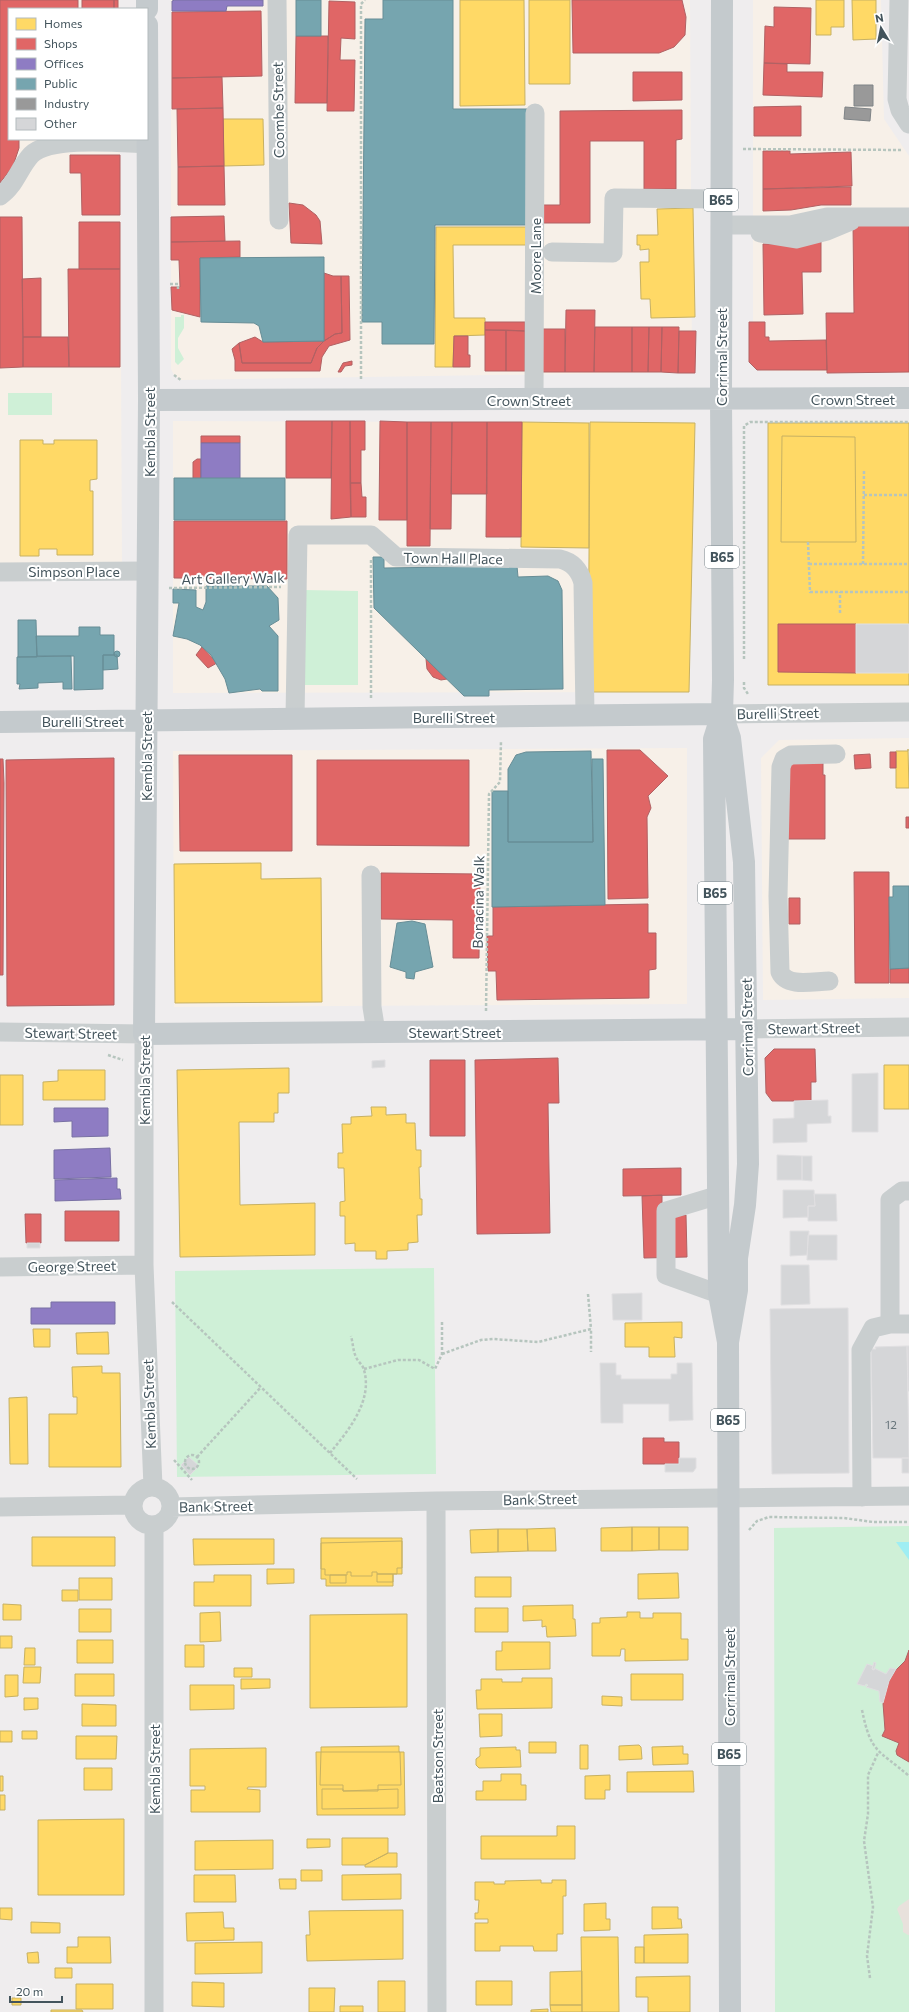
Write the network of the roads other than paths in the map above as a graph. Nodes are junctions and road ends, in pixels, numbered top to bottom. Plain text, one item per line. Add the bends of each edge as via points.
1 (277, 0) edge
2 (722, 0) edge
3 (899, 0) edge
4 (536, 113) dead end
5 (909, 124) edge
6 (148, 140) edge
7 (148, 144) junction
8 (0, 196) edge
9 (721, 199) junction
10 (909, 217) edge
11 (279, 220) dead end
12 (721, 229) junction
13 (552, 252) dead end
14 (909, 398) edge
15 (149, 400) junction
16 (534, 400) junction
17 (721, 400) junction
18 (147, 571) junction
19 (0, 572) edge
20 (909, 712) edge
21 (722, 714) junction
22 (585, 715) junction
23 (294, 718) junction
24 (147, 721) junction
25 (0, 722) edge
26 (836, 754) dead end
27 (371, 875) dead end
28 (829, 981) dead end
29 (909, 1027) edge
30 (715, 1030) junction
31 (747, 1030) junction
32 (0, 1032) edge
33 (376, 1032) junction
34 (144, 1034) junction
35 (909, 1191) edge
36 (719, 1195) junction
37 (144, 1265) junction
38 (0, 1267) edge
39 (719, 1294) junction
40 (890, 1324) junction
41 (909, 1324) edge
42 (728, 1342) junction
43 (153, 1487) junction
44 (909, 1496) edge
45 (728, 1497) junction
46 (862, 1497) junction
47 (436, 1500) junction
48 (132, 1505) junction
49 (172, 1507) junction
50 (0, 1508) edge
51 (154, 1525) junction
52 (154, 2012) edge
53 (437, 2012) edge
54 (730, 2012) edge

1 - 11 street, Coombe Street
2 - 9 main road, Corrimal Street / B65
3 - 5 street via 897,99 900,110
4 - 16 street, Moore Lane
6 - 7 main road, Kembla Street
7 - 8 street via 76,142 44,146 31,155 17,177
7 - 15 main road, Kembla Street
9 - 12 main road, Corrimal Street / B65
9 - 13 street via 614,198 613,253
10 - 12 street via 827,217 790,225
12 - 17 main road, Corrimal Street / B65
14 - 17 main road, Crown Street
15 - 16 main road, Crown Street
15 - 18 main road, Kembla Street
16 - 17 main road, Crown Street
17 - 21 main road, Corrimal Street / B65
18 - 19 street, Simpson Place
18 - 24 main road, Kembla Street
20 - 21 street, Burelli Street
21 - 22 main road, Burelli Street
21 - 30 main road, Corrimal Street / B65 via 714,739
21 - 31 main road, Corrimal Street via 730,738 744,862
22 - 23 main road, Burelli Street
22 - 23 street, Town Hall Place via 583,583 578,570 572,564 560,559 396,557 371,535 298,535
23 - 24 main road, Burelli Street
24 - 25 main road, Burelli Street
24 - 34 main road, Kembla Street
26 - 28 street via 791,755 784,758 781,767 778,896 780,972 790,982
27 - 33 street via 372,1007
29 - 31 street, Stewart Street
30 - 31 main road, Stewart Street
30 - 33 main road, Stewart Street
30 - 36 main road, Corrimal Street / B65
31 - 42 main road, Corrimal Street via 747,1187
32 - 34 street, Stewart Street
33 - 34 main road, Stewart Street
34 - 37 street, Kembla Street
35 - 40 street via 902,1191 890,1200
36 - 39 main road, Corrimal Street / B65
36 - 39 street via 666,1210 666,1275
37 - 38 street, George Street
37 - 43 street, Kembla Street
39 - 42 main road, Corrimal Street / B65
40 - 41 street
40 - 46 street via 873,1328 861,1350 866,1374
42 - 45 main road, Corrimal Street / B65
43 - 48 street via 136,1494
43 - 49 street via 168,1495
44 - 46 street, Bank Street
45 - 46 street, Bank Street
45 - 47 street, Bank Street
45 - 54 main road, Corrimal Street / B65
47 - 49 street, Bank Street
47 - 53 street, Beatson Street
48 - 50 street
48 - 51 street via 133,1511 143,1524
49 - 51 street via 164,1521
51 - 52 street, Kembla Street

